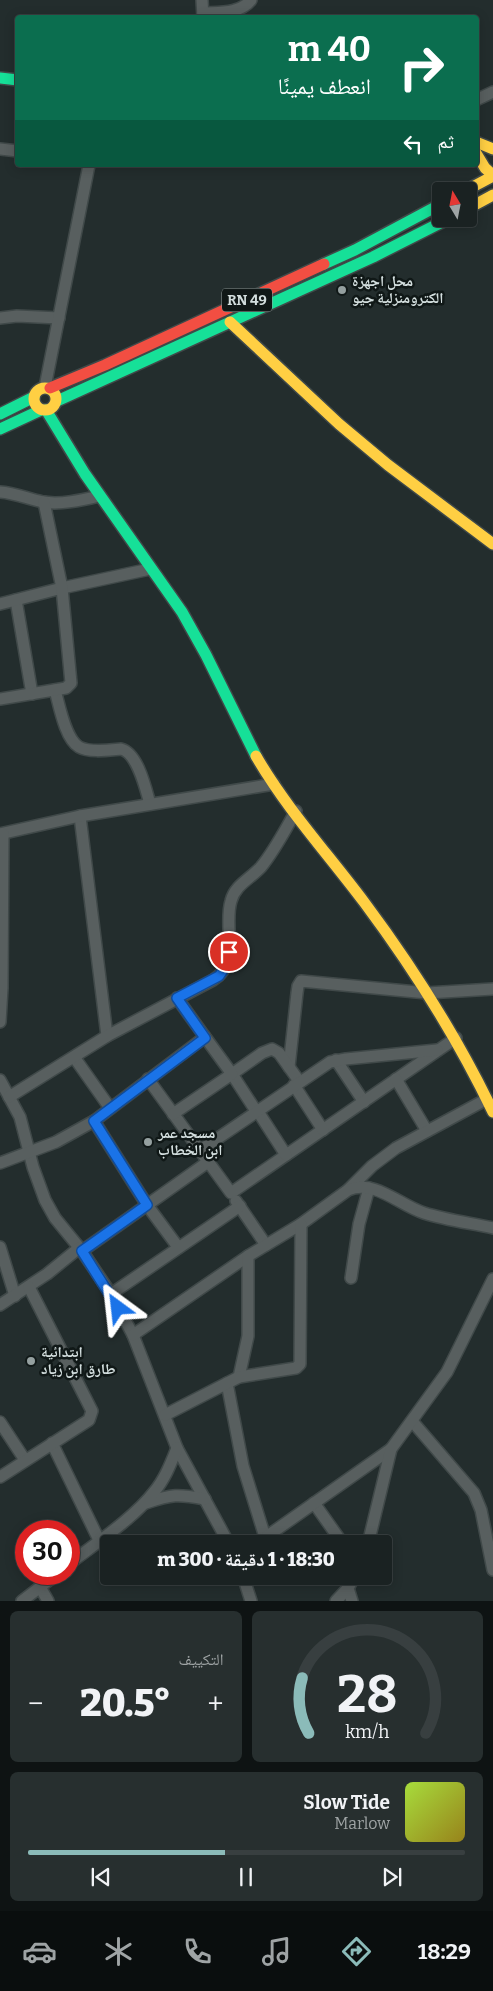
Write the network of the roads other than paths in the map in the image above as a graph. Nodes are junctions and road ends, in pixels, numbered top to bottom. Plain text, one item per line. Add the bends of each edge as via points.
1 (202, 0) edge
2 (251, 0) edge
3 (203, 15) edge
4 (0, 78) edge
5 (15, 80) edge
6 (493, 92) edge
7 (479, 99) edge
8 (479, 143) edge
9 (0, 149) edge
10 (493, 149) edge
11 (15, 151) edge
12 (479, 158) edge
13 (89, 167) edge
14 (493, 176) edge
15 (478, 184) edge
16 (493, 195) edge
17 (478, 203) edge
18 (432, 209) edge
19 (432, 227) edge
20 (0, 318) edge
21 (59, 318) junction
22 (230, 322) junction
23 (47, 388) junction
24 (34, 397) junction
25 (57, 401) junction
26 (43, 410) junction
27 (0, 414) edge
28 (0, 429) edge
29 (0, 492) edge
30 (99, 496) junction
31 (44, 502) junction
32 (493, 544) edge
33 (150, 569) junction
34 (62, 588) junction
35 (16, 600) junction
36 (0, 604) edge
37 (55, 690) junction
38 (32, 694) junction
39 (0, 699) edge
40 (274, 784) junction
41 (150, 804) junction
42 (296, 811) junction
43 (80, 816) junction
44 (2, 834) edge
45 (493, 989) edge
46 (427, 993) junction
47 (177, 998) junction
48 (0, 1022) edge
49 (107, 1036) junction
50 (205, 1038) junction
51 (456, 1038) junction
52 (439, 1050) junction
53 (74, 1057) junction
54 (336, 1060) junction
55 (289, 1067) junction
56 (232, 1074) junction
57 (148, 1079) junction
58 (0, 1080) edge
59 (396, 1080) junction
60 (296, 1083) junction
61 (10, 1098) junction
62 (487, 1099) junction
63 (364, 1102) junction
64 (110, 1108) junction
65 (256, 1111) junction
66 (493, 1111) edge
67 (173, 1114) junction
68 (94, 1121) junction
69 (323, 1130) junction
70 (427, 1131) junction
71 (199, 1151) junction
72 (30, 1152) junction
73 (286, 1155) junction
74 (208, 1162) junction
75 (0, 1163) edge
76 (369, 1188) junction
77 (348, 1190) junction
78 (231, 1193) junction
79 (147, 1205) junction
80 (240, 1206) junction
81 (301, 1224) junction
82 (493, 1228) edge
83 (266, 1245) junction
84 (0, 1247) edge
85 (178, 1247) junction
86 (81, 1249) junction
87 (248, 1256) junction
88 (351, 1278) dead end
89 (493, 1279) edge
90 (28, 1287) junction
91 (111, 1294) junction
92 (15, 1296) junction
93 (0, 1305) edge
94 (134, 1336) junction
95 (239, 1377) junction
96 (227, 1383) junction
97 (165, 1416) junction
98 (412, 1421) junction
99 (0, 1422) edge
100 (52, 1443) junction
101 (177, 1448) junction
102 (391, 1449) junction
103 (26, 1460) junction
104 (0, 1477) edge
105 (205, 1499) junction
106 (314, 1502) junction
107 (145, 1504) junction
108 (224, 1535) edge
109 (260, 1535) edge
110 (268, 1535) edge
111 (336, 1535) edge
112 (370, 1535) edge
113 (99, 1540) junction
114 (80, 1555) edge
115 (493, 1570) edge
116 (43, 1585) edge
117 (246, 1585) edge
118 (350, 1585) edge
119 (40, 1587) junction
120 (348, 1588) junction
121 (22, 1601) edge
122 (48, 1601) edge
123 (251, 1601) edge
124 (336, 1601) edge
125 (352, 1601) edge

1 - 3 street
2 - 3 street via 232,11
4 - 5 street
6 - 7 street
8 - 10 street
9 - 11 street
12 - 14 street
13 - 21 street
14 - 15 street
16 - 17 street
18 - 23 street, RN 49 via 355,250 105,365
19 - 22 street, RN 49
20 - 21 street
21 - 23 street
22 - 25 street, RN 49
22 - 32 street via 339,424
23 - 24 street, RN 49 via 40,389
23 - 25 street via 54,391
24 - 26 street via 37,407
24 - 27 street, RN 49
25 - 26 street, RN 49 via 51,409
26 - 28 street, RN 49
26 - 30 street
29 - 31 street
30 - 31 street
30 - 33 street
31 - 34 street
33 - 34 street
33 - 40 street via 182,612 236,721
34 - 35 street
34 - 37 street via 71,683 66,688
35 - 36 street
35 - 38 street
37 - 38 street
37 - 41 street via 65,724 75,743 84,748 127,751 139,769
38 - 39 street
40 - 41 street
40 - 42 street
41 - 43 street
42 - 46 street via 398,948
42 - 47 street via 266,860 233,895 229,907 229,952 223,972
43 - 44 street
43 - 49 street
44 - 48 street
45 - 46 street
46 - 51 street
46 - 55 street via 302,982 298,986
47 - 49 street
47 - 50 street
49 - 53 street
50 - 56 street
50 - 57 street
51 - 52 street
51 - 62 street
52 - 54 street
52 - 59 street
53 - 61 street
53 - 64 street
54 - 60 street
54 - 63 street
55 - 56 street via 272,1049
55 - 60 street
56 - 65 street
56 - 67 street
57 - 64 street
57 - 67 street
58 - 61 street
59 - 63 street
59 - 70 street
60 - 65 street
60 - 69 street
61 - 72 street
62 - 66 street
62 - 70 street
63 - 69 street
64 - 68 street
65 - 71 street
65 - 73 street
67 - 71 street
68 - 72 street
68 - 79 street
69 - 73 street
70 - 77 street via 381,1159
71 - 74 street
72 - 75 street
72 - 86 street via 45,1200 55,1218
73 - 78 street
74 - 78 street
74 - 79 street
76 - 77 street
76 - 82 street via 425,1214
76 - 88 street via 359,1224
77 - 81 street
78 - 80 street
79 - 85 street
79 - 86 street
80 - 83 street
80 - 85 street
81 - 83 street
81 - 95 street via 300,1364 296,1368
83 - 87 street
84 - 92 street
85 - 91 street
86 - 90 street
86 - 91 street
87 - 94 street
87 - 95 street via 248,1336
89 - 98 street via 447,1372
90 - 92 street
90 - 100 street via 92,1411 89,1420
91 - 94 street
92 - 93 street
94 - 97 street
95 - 96 street
96 - 97 street
96 - 109 street
97 - 101 street
98 - 102 street
98 - 115 street via 474,1493 481,1510
99 - 103 street
100 - 103 street
100 - 113 street
101 - 105 street
101 - 107 street via 168,1470
102 - 106 street
102 - 112 street
103 - 104 street
105 - 107 street via 176,1494
105 - 108 street
106 - 110 street
106 - 111 street
107 - 113 street
113 - 114 street
116 - 119 street
117 - 123 street
118 - 120 street
119 - 121 street
119 - 122 street
120 - 124 street
120 - 125 street

